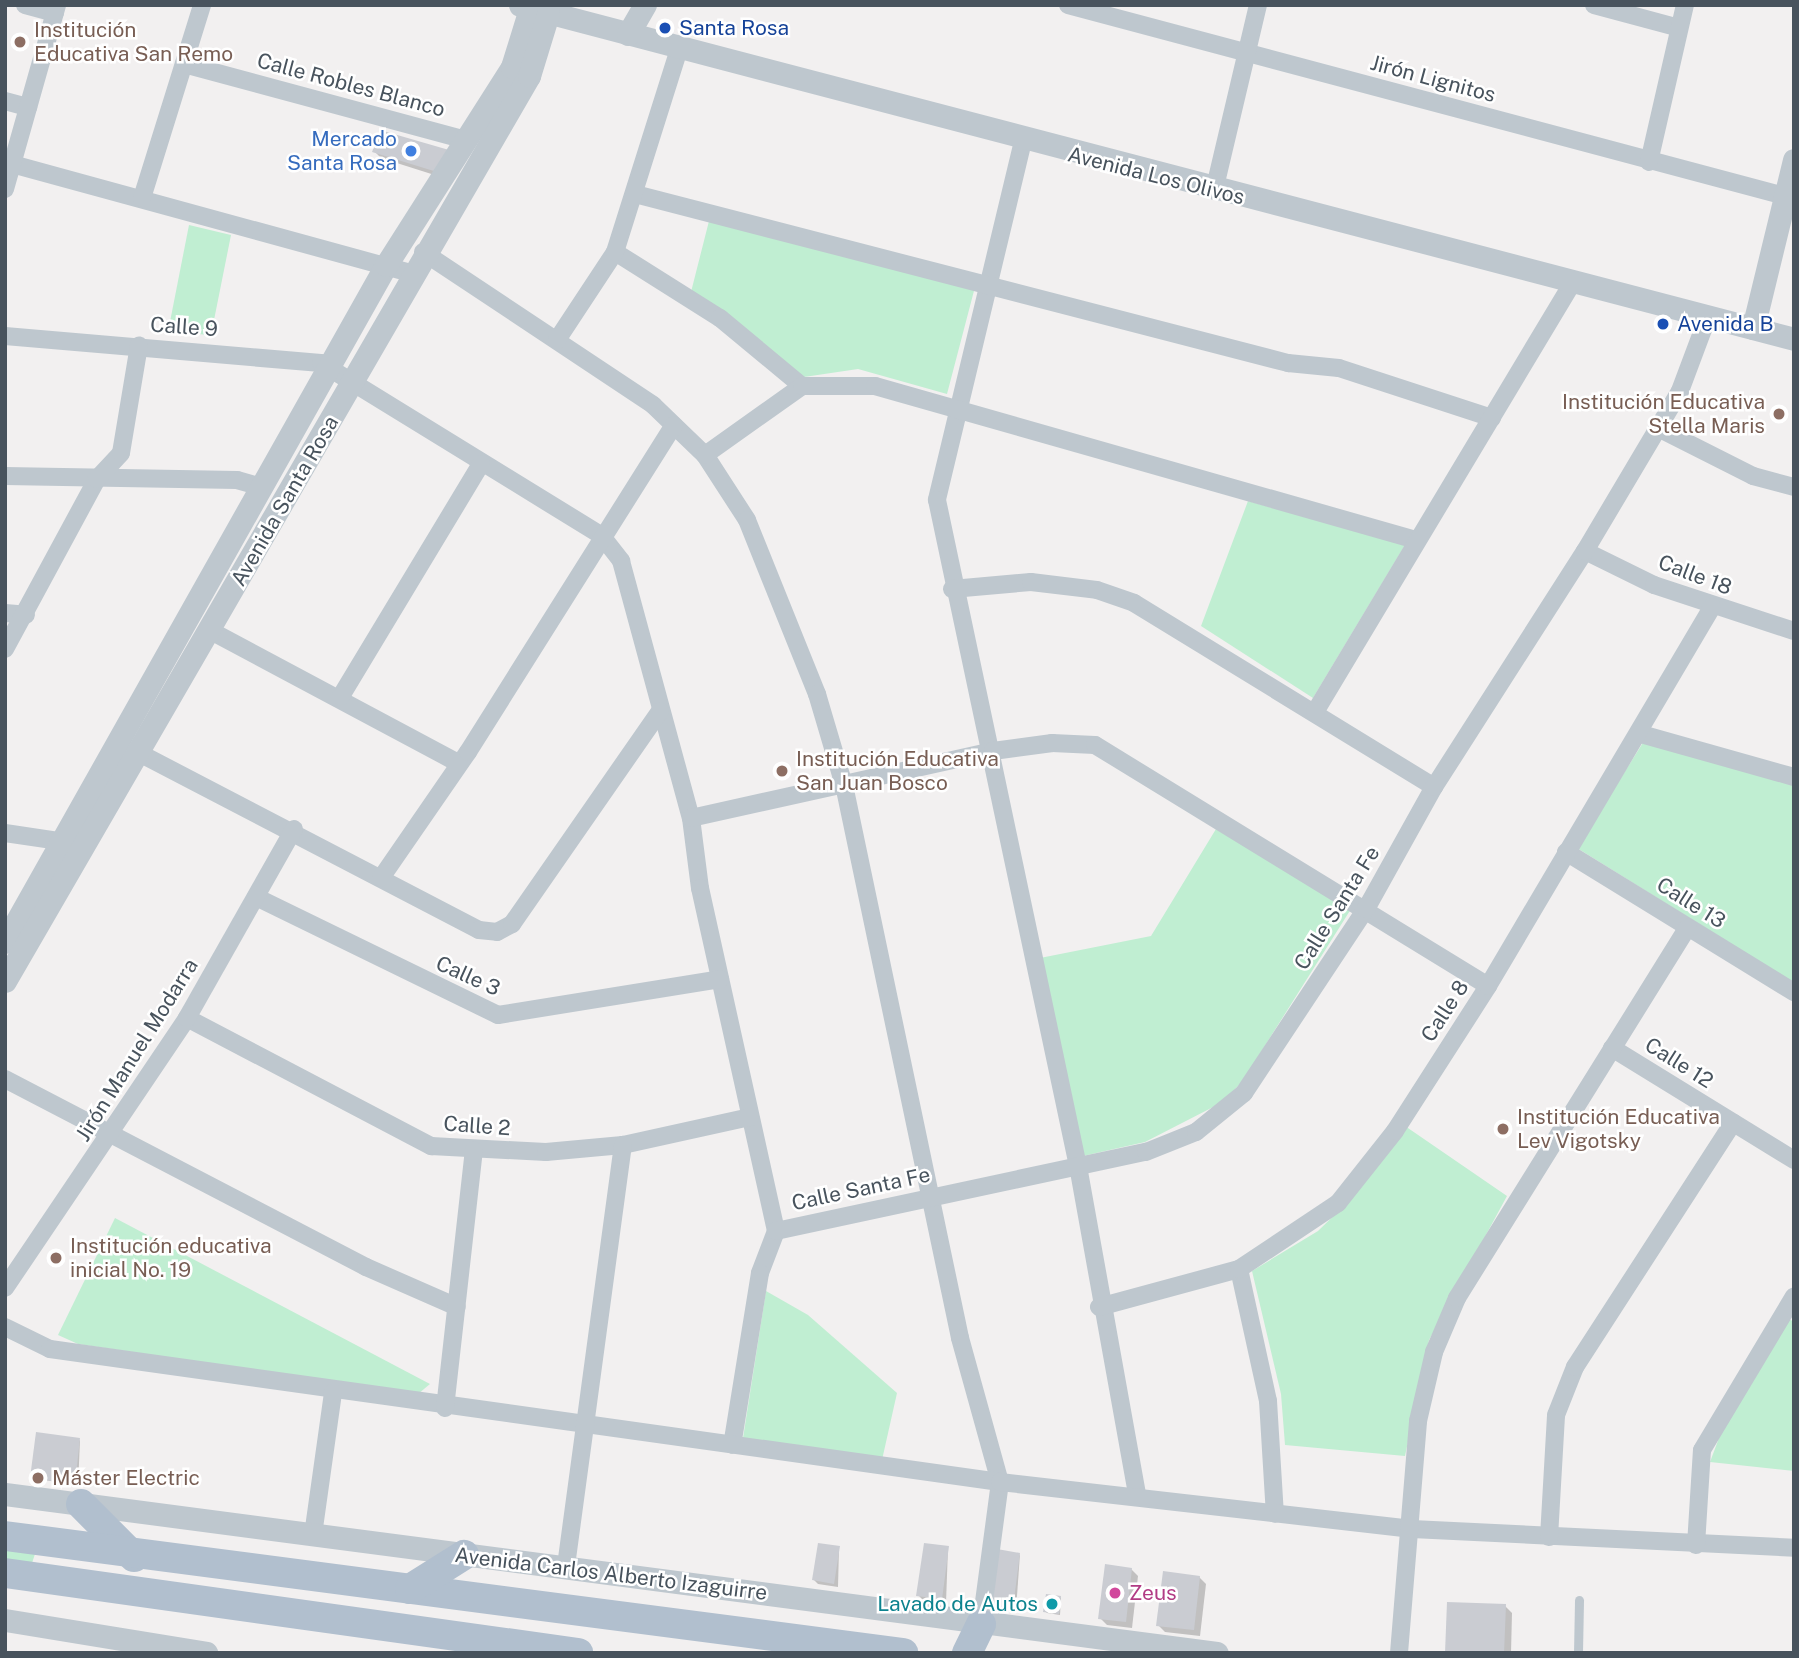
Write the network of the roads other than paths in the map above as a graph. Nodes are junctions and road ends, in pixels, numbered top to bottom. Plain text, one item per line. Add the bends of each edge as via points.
1 (25, 5) edge
2 (202, 5) edge
3 (645, 5) edge
4 (1068, 5) edge
5 (1258, 5) edge
6 (1594, 5) edge
7 (1685, 5) edge
8 (56, 9) edge
9 (533, 9) edge
10 (1119, 12) edge
11 (1679, 28) junction
12 (628, 34) junction
13 (680, 49) junction
14 (1245, 51) junction
15 (184, 64) junction
16 (5, 100) edge
17 (29, 107) junction
18 (465, 140) junction
19 (1023, 141) junction
20 (1794, 160) edge
21 (1648, 162) junction
22 (12, 164) junction
23 (5, 189) edge
24 (1214, 191) junction
25 (635, 194) junction
26 (1785, 196) junction
27 (142, 198) junction
28 (424, 252) junction
29 (615, 252) junction
30 (386, 265) junction
31 (413, 274) junction
32 (987, 282) junction
33 (1573, 282) junction
34 (1708, 316) junction
35 (1753, 328) junction
36 (1793, 334) edge
37 (5, 336) edge
38 (556, 340) junction
39 (139, 346) junction
40 (329, 367) junction
41 (354, 381) junction
42 (802, 386) junction
43 (955, 411) junction
44 (1492, 418) junction
45 (674, 425) junction
46 (1658, 428) junction
47 (705, 455) junction
48 (481, 464) junction
49 (5, 477) edge
50 (97, 480) junction
51 (262, 487) junction
52 (1794, 487) edge
53 (601, 535) junction
54 (1416, 540) junction
55 (1585, 551) junction
56 (952, 589) junction
57 (1712, 607) junction
58 (5, 613) edge
59 (26, 615) junction
60 (211, 631) junction
61 (1794, 631) edge
62 (5, 649) edge
63 (341, 696) junction
64 (660, 710) junction
65 (1315, 712) junction
66 (1641, 734) junction
67 (993, 751) junction
68 (141, 754) junction
69 (456, 762) junction
70 (1794, 777) edge
71 (844, 785) junction
72 (1434, 787) junction
73 (691, 818) junction
74 (294, 830) junction
75 (5, 833) edge
76 (74, 844) junction
77 (1566, 852) junction
78 (381, 878) junction
79 (256, 897) junction
80 (1366, 909) junction
81 (1687, 928) junction
82 (5, 942) edge
83 (720, 979) junction
84 (5, 981) edge
85 (1488, 986) junction
86 (1794, 992) edge
87 (187, 1018) junction
88 (1612, 1048) junction
89 (5, 1079) edge
90 (750, 1117) junction
91 (1733, 1123) junction
92 (113, 1133) junction
93 (623, 1145) junction
94 (474, 1151) junction
95 (1794, 1160) edge
96 (1078, 1166) junction
97 (930, 1197) junction
98 (776, 1231) junction
99 (1239, 1269) junction
100 (5, 1288) edge
101 (1794, 1296) edge
102 (457, 1307) junction
103 (1099, 1307) junction
104 (5, 1327) edge
105 (333, 1392) junction
106 (445, 1408) junction
107 (580, 1425) junction
108 (732, 1444) junction
109 (1000, 1482) junction
110 (5, 1494) edge
111 (1137, 1496) junction
112 (81, 1504) junction
113 (1275, 1514) junction
114 (1412, 1529) junction
115 (313, 1535) junction
116 (5, 1536) edge
117 (1549, 1536) junction
118 (60, 1543) junction
119 (1696, 1545) junction
120 (1794, 1548) edge
121 (464, 1555) junction
122 (134, 1557) junction
123 (566, 1566) junction
124 (5, 1573) edge
125 (56, 1579) junction
126 (410, 1589) junction
127 (1579, 1600) dead end
128 (5, 1619) edge
129 (981, 1624) junction
130 (361, 1626) junction
131 (206, 1653) edge
132 (401, 1653) edge
133 (578, 1653) edge
134 (903, 1653) edge
135 (967, 1653) edge
136 (1217, 1653) edge
137 (1399, 1653) edge
138 (1578, 1653) edge

1 - 8 street
2 - 15 street
3 - 12 street
4 - 10 street, Jirón Lignitos
5 - 14 street
6 - 11 street
7 - 11 street
8 - 17 street
9 - 12 street, Avenida Los Olivos
9 - 18 street, Avenida Santa Rosa via 512,67
9 - 28 street, Avenida Santa Rosa via 530,76
10 - 14 street, Jirón Lignitos
11 - 21 street
12 - 13 street, Avenida Los Olivos
13 - 19 street, Avenida Los Olivos
13 - 25 street
14 - 21 street, Jirón Lignitos
14 - 24 street
15 - 18 street, Calle Robles Blanco
15 - 27 street
16 - 17 street
17 - 22 street
18 - 30 street, Avenida Santa Rosa
19 - 24 street, Avenida Los Olivos
19 - 32 street
20 - 26 street
21 - 26 street, Jirón Lignitos
22 - 23 street
22 - 27 street
24 - 33 street, Avenida Los Olivos
25 - 29 street
25 - 32 street
26 - 35 street
27 - 30 street
28 - 31 street, Avenida Santa Rosa
28 - 38 street
29 - 38 street
29 - 42 street via 720,318
30 - 31 street
30 - 40 street, Avenida Santa Rosa
31 - 41 street, Avenida Santa Rosa
32 - 43 street
32 - 44 street via 1288,363 1339,368
33 - 34 street, Avenida Los Olivos
33 - 44 street
34 - 35 street, Avenida Los Olivos
34 - 46 street, Calle Santa Fe via 1697,353
35 - 36 street, Avenida Los Olivos
37 - 39 street, Calle 9
38 - 45 street
39 - 40 street, Calle 9
39 - 50 street via 121,453
40 - 41 street, Calle 9
40 - 51 street, Avenida Santa Rosa
41 - 48 street, Calle 9
41 - 60 street, Avenida Santa Rosa
42 - 43 street via 875,386
42 - 47 street
43 - 54 street
43 - 56 street via 937,500
44 - 54 street
45 - 47 street
45 - 53 street via 658,458
46 - 52 street via 1753,476
46 - 55 street, Calle Santa Fe
47 - 71 street via 747,520 817,694
48 - 53 street, Calle 9
48 - 63 street
49 - 50 street
50 - 51 street via 237,480
50 - 59 street
51 - 76 street, Avenida Santa Rosa
53 - 64 street via 621,561
53 - 69 street via 468,752
54 - 65 street
55 - 57 street, Calle 18
55 - 72 street, Calle Santa Fe
56 - 65 street via 1031,582 1097,590 1185,630
56 - 67 street
57 - 61 street, Calle 18
57 - 66 street, Calle 8
58 - 59 street
59 - 62 street
60 - 63 street
60 - 68 street, Avenida Santa Rosa
63 - 69 street
64 - 73 street
64 - 78 street via 512,924 497,932 479,930
65 - 72 street
66 - 70 street
66 - 77 street, Calle 8
67 - 71 street
67 - 80 street via 1052,743 1095,745
67 - 96 street
68 - 74 street
68 - 76 street, Avenida Santa Rosa
69 - 78 street
71 - 73 street
71 - 97 street
72 - 80 street, Calle Santa Fe
73 - 83 street
74 - 78 street
74 - 79 street, Jirón Manuel Modarra
75 - 76 street
76 - 82 street, Avenida Santa Rosa
76 - 84 street, Avenida Santa Rosa
77 - 81 street, Calle 13
77 - 85 street, Calle 8
79 - 83 street, Calle 3 via 498,1015
79 - 87 street, Jirón Manuel Modarra
80 - 85 street
80 - 96 street, Calle Santa Fe via 1244,1093 1219,1116 1146,1152
81 - 86 street, Calle 13
81 - 88 street
83 - 90 street
85 - 99 street, Calle 8 via 1395,1131 1338,1203
87 - 92 street, Jirón Manuel Modarra
87 - 94 street, Calle 2 via 430,1146
88 - 91 street, Calle 12
88 - 114 street via 1452,1308 1418,1421
89 - 92 street
90 - 93 street, Calle 2
90 - 98 street
91 - 95 street, Calle 12
91 - 117 street via 1575,1367 1556,1415
92 - 100 street, Jirón Manuel Modarra
92 - 102 street via 366,1267
93 - 94 street, Calle 2
93 - 107 street
94 - 102 street
96 - 97 street, Calle Santa Fe
96 - 103 street
97 - 98 street, Calle Santa Fe
97 - 109 street via 960,1338
98 - 108 street via 760,1273
99 - 103 street, Calle 8
99 - 113 street via 1268,1401
101 - 119 street via 1702,1450
102 - 106 street
103 - 111 street
104 - 105 street via 50,1349
105 - 106 street
105 - 115 street
106 - 107 street
107 - 108 street
107 - 123 street
108 - 109 street
109 - 111 street
109 - 129 street
110 - 112 street, Avenida Carlos Alberto Izaguirre
111 - 113 street
112 - 115 street, Avenida Carlos Alberto Izaguirre
112 - 122 main road
113 - 114 street
114 - 117 street
114 - 137 street
115 - 121 street, Avenida Carlos Alberto Izaguirre
116 - 118 main road, Avenida Carlos Alberto Izaguirre
117 - 119 street
118 - 122 main road, Avenida Carlos Alberto Izaguirre
118 - 125 main road via 51,1568
119 - 120 street
121 - 123 street, Avenida Carlos Alberto Izaguirre
121 - 126 main road
122 - 126 main road, Avenida Carlos Alberto Izaguirre
123 - 129 street, Avenida Carlos Alberto Izaguirre
124 - 125 main road
125 - 130 main road
126 - 134 main road, Avenida Carlos Alberto Izaguirre
127 - 138 lane
128 - 131 street
129 - 135 main road
129 - 136 street, Avenida Carlos Alberto Izaguirre
130 - 132 main road
130 - 133 main road

